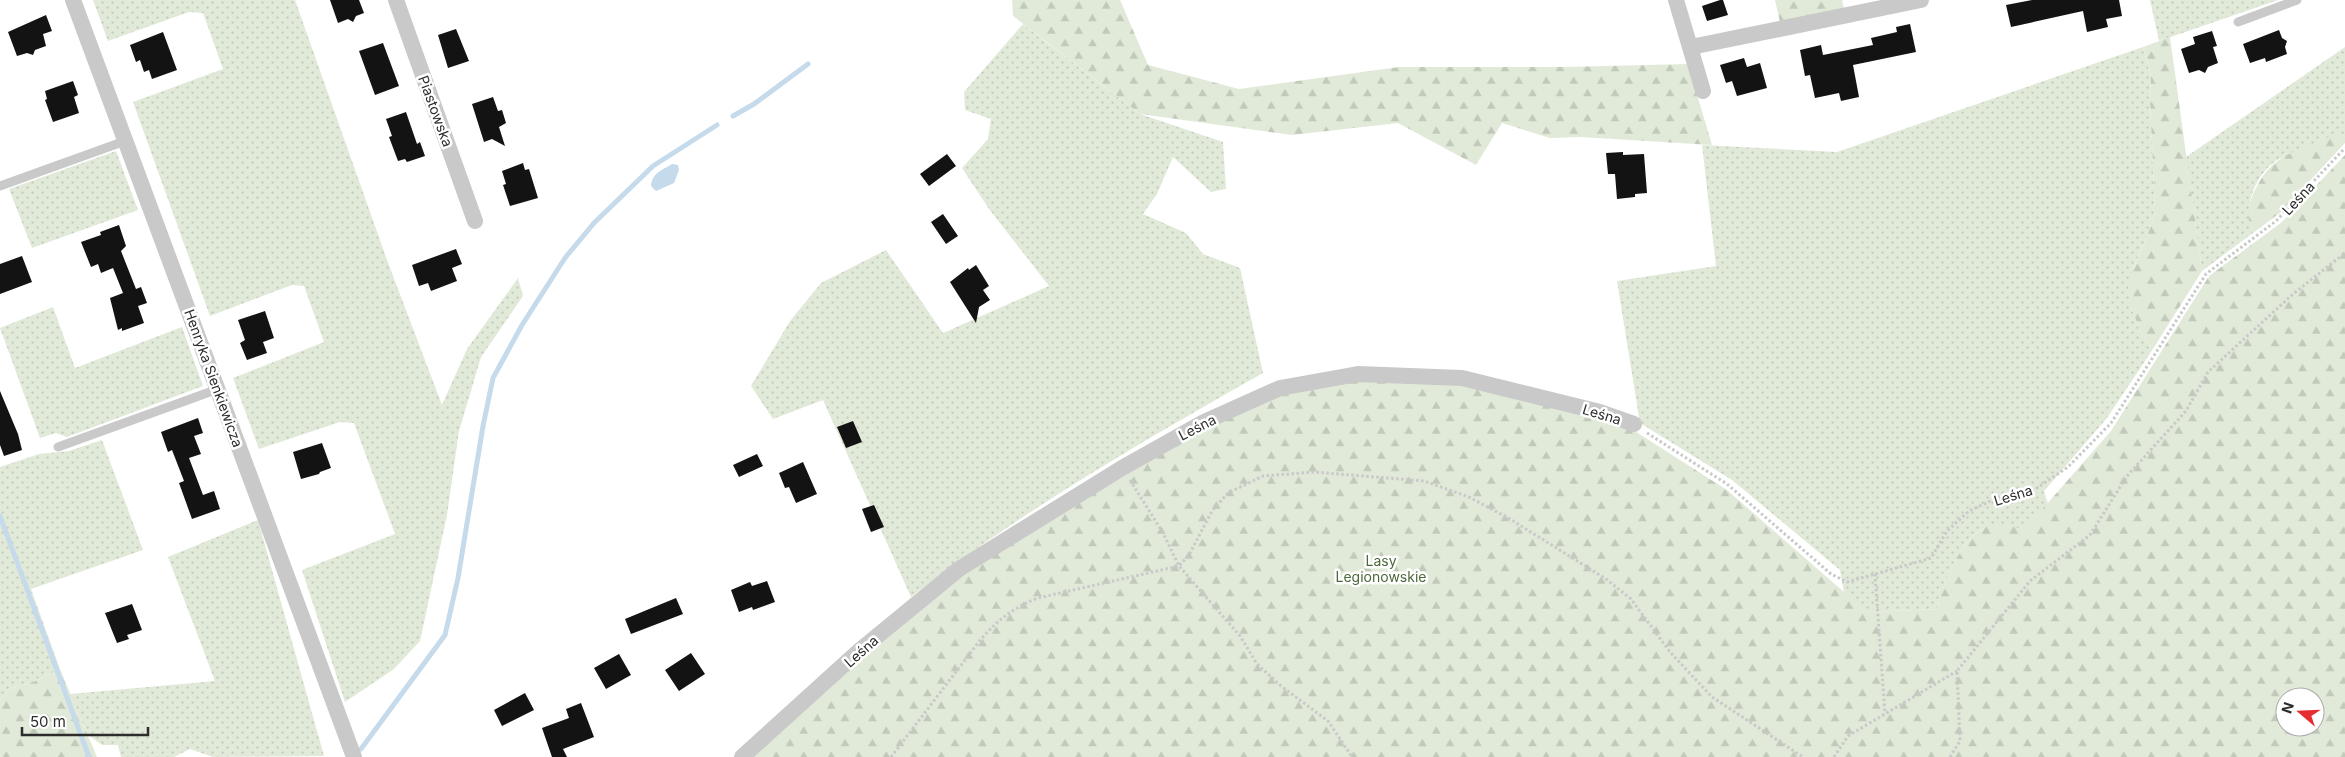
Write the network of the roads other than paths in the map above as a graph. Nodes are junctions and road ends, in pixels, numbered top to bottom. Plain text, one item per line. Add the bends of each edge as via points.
1 (73, 0) edge
2 (396, 0) edge
3 (1676, 0) edge
4 (1921, 0) edge
5 (2297, 0) edge
6 (2238, 22) dead end
7 (1691, 47) junction
8 (1703, 91) dead end
9 (125, 141) junction
10 (0, 186) edge
11 (475, 221) dead end
12 (218, 389) junction
13 (1634, 424) road end
14 (58, 447) dead end
15 (354, 757) edge
16 (742, 757) edge

1 - 9 street, Henryka Sienkiewicza
2 - 11 street, Piastowska
3 - 7 street
4 - 7 street
5 - 6 lane
7 - 8 street
9 - 10 lane
9 - 12 street, Henryka Sienkiewicza
12 - 14 lane
12 - 15 street, Henryka Sienkiewicza
13 - 16 street, Leśna via 1600,412 1462,378 1358,374 1280,388 1204,422 1122,468 959,569 859,652

